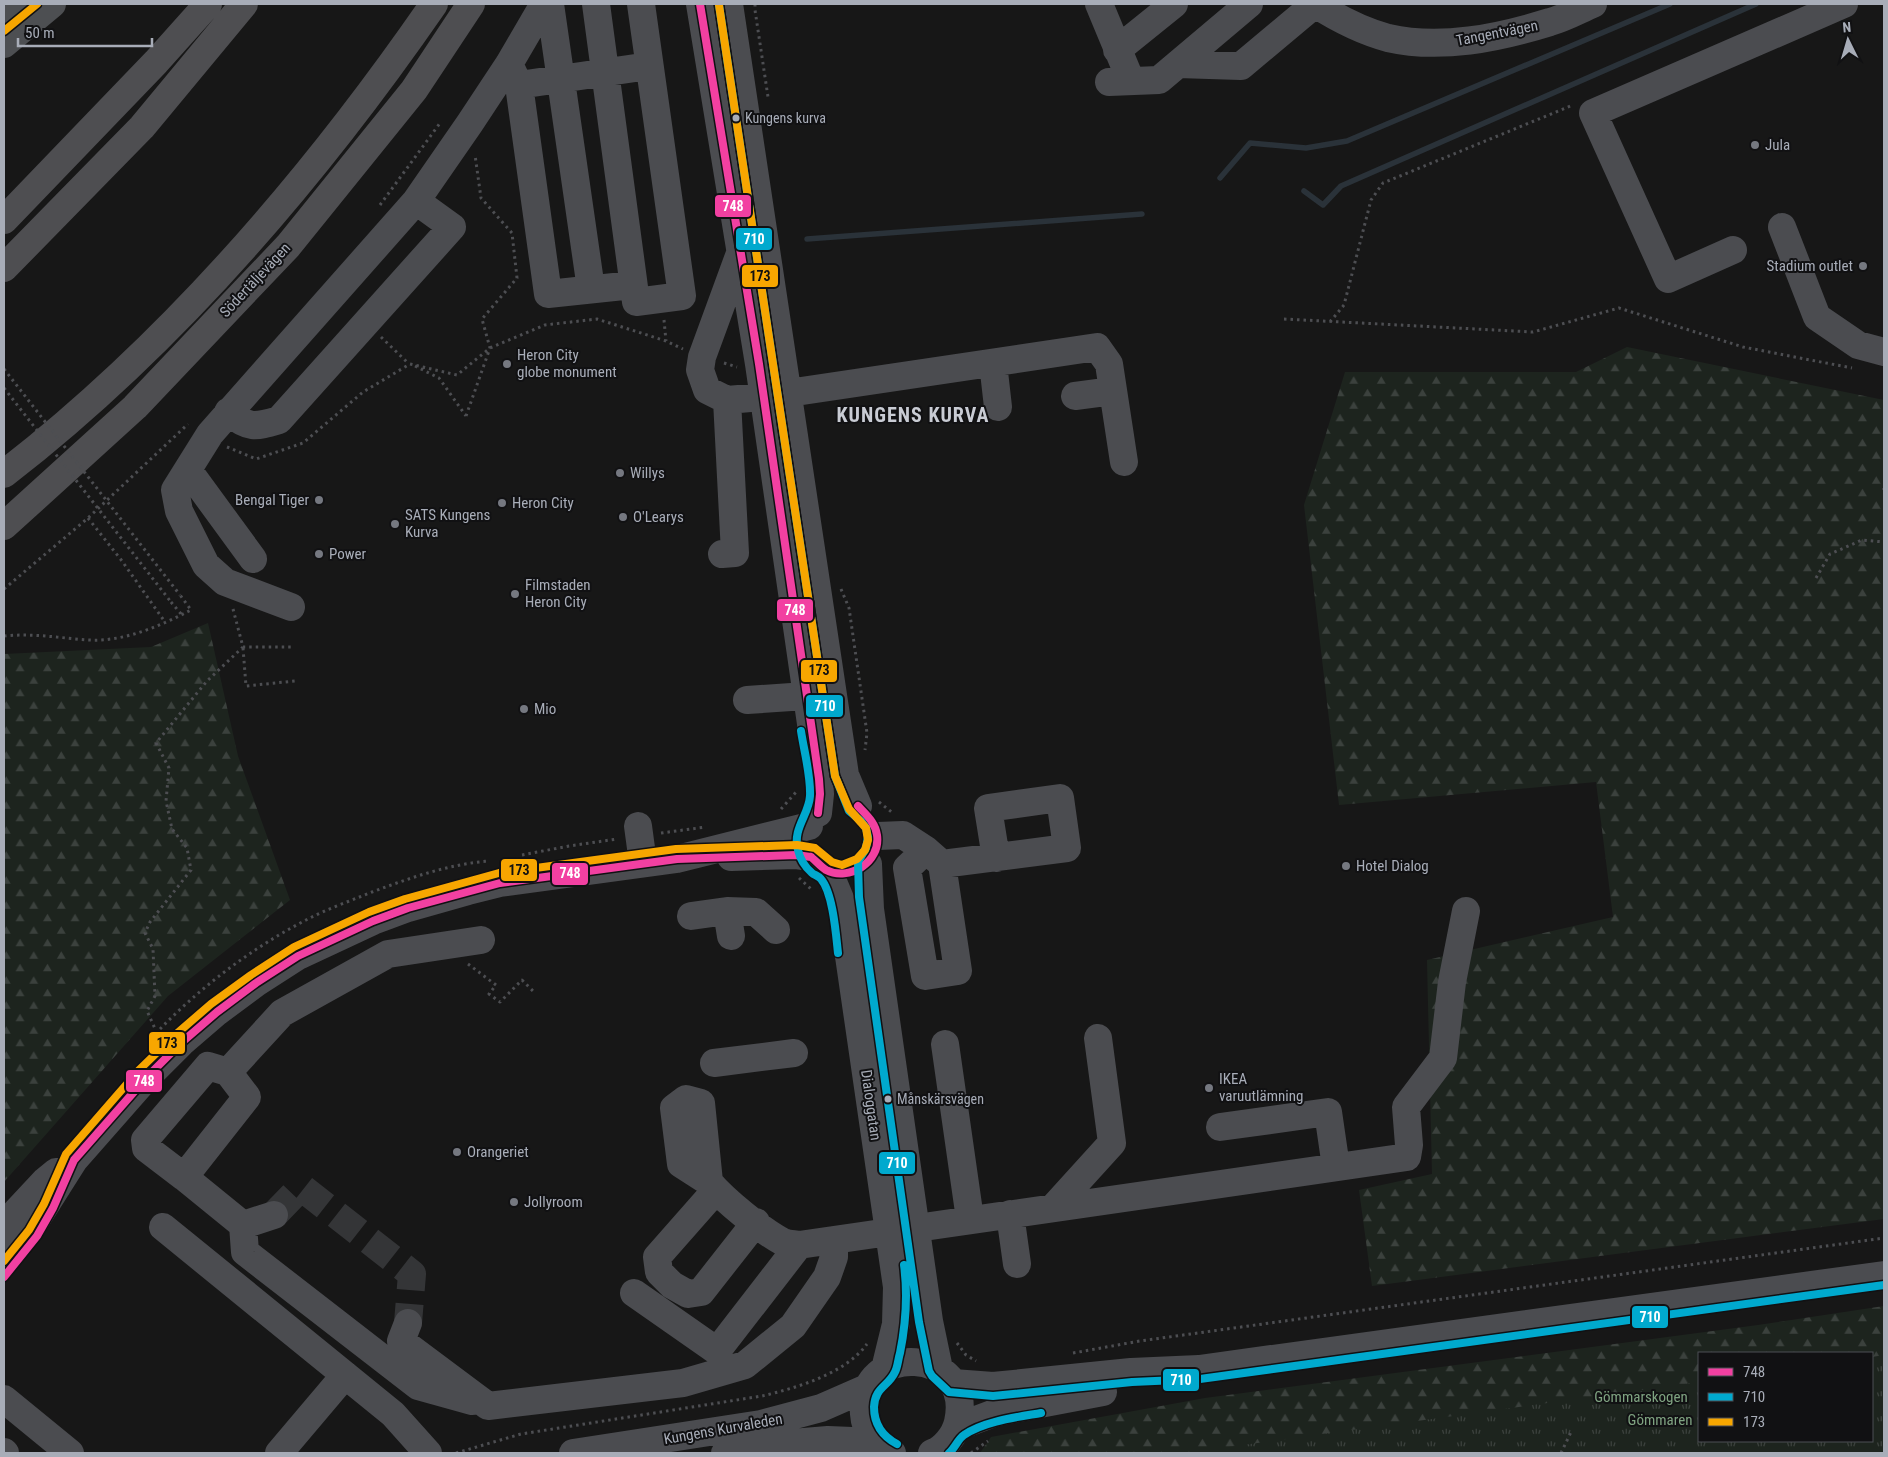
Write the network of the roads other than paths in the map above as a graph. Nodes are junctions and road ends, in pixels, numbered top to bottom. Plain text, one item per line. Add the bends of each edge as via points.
1 (18, 4) edge
2 (52, 4) edge
3 (194, 4) edge
4 (208, 4) edge
5 (244, 4) edge
6 (434, 4) edge
7 (471, 4) edge
8 (544, 4) edge
9 (550, 4) edge
10 (596, 4) edge
11 (640, 4) edge
12 (700, 4) edge
13 (730, 4) edge
14 (1174, 4) edge
15 (1249, 4) edge
16 (1315, 4) edge
17 (1593, 4) edge
18 (1844, 4) edge
19 (1105, 7) edge
20 (1546, 13) edge
21 (4, 17) edge
22 (4, 44) edge
23 (1117, 50) junction
24 (156, 62) junction
25 (1178, 64) junction
26 (649, 66) junction
27 (606, 72) junction
28 (514, 74) junction
29 (562, 79) junction
30 (416, 201) junction
31 (4, 220) edge
32 (1782, 227) dead end
33 (1733, 250) dead end
34 (740, 252) junction
35 (4, 268) edge
36 (633, 285) junction
37 (591, 289) junction
38 (1884, 352) edge
39 (993, 363) junction
40 (1113, 391) junction
41 (775, 394) junction
42 (1076, 396) dead end
43 (726, 400) junction
44 (998, 407) dead end
45 (228, 412) junction
46 (1124, 462) dead end
47 (188, 470) junction
48 (4, 474) edge
49 (4, 526) edge
50 (722, 554) dead end
51 (253, 559) dead end
52 (290, 606) dead end
53 (806, 696) junction
54 (747, 700) dead end
55 (858, 806) junction
56 (814, 819) junction
57 (638, 826) dead end
58 (878, 836) junction
59 (996, 858) dead end
60 (677, 859) junction
61 (644, 863) junction
62 (820, 864) junction
63 (868, 864) junction
64 (1466, 910) dead end
65 (691, 916) dead end
66 (776, 930) dead end
67 (481, 940) dead end
68 (1098, 1038) dead end
69 (945, 1044) dead end
70 (794, 1053) dead end
71 (714, 1063) dead end
72 (228, 1072) junction
73 (1220, 1127) dead end
74 (74, 1160) junction
75 (1336, 1167) junction
76 (184, 1177) junction
77 (1053, 1208) junction
78 (1010, 1214) junction
79 (274, 1215) tunnel mouth
80 (970, 1219) junction
81 (756, 1222) junction
82 (4, 1225) edge
83 (243, 1225) junction
84 (163, 1227) dead end
85 (902, 1229) junction
86 (834, 1240) junction
87 (799, 1245) junction
88 (4, 1260) edge
89 (1017, 1264) dead end
90 (1884, 1275) edge
91 (4, 1277) edge
92 (634, 1293) dead end
93 (408, 1323) tunnel mouth
94 (717, 1351) junction
95 (1199, 1369) junction
96 (345, 1375) junction
97 (946, 1376) junction
98 (877, 1378) junction
99 (683, 1383) junction
100 (4, 1400) edge
101 (488, 1406) junction
102 (957, 1427) junction
103 (884, 1448) edge
104 (70, 1453) edge
105 (279, 1453) edge
106 (428, 1453) edge
107 (573, 1453) edge
108 (726, 1453) edge
109 (932, 1453) edge

1 - 21 main road
2 - 22 main road
3 - 24 highway
4 - 24 highway
5 - 35 highway via 142,126
6 - 48 highway via 380,82 243,249 174,323 99,395
7 - 49 highway, Södertäljevägen via 414,90 288,246 135,407
8 - 28 street
9 - 29 street
10 - 27 street
11 - 26 street
12 - 34 street
13 - 41 street
14 - 23 street
15 - 25 street
16 - 20 street, Tangentvägen via 1354,26 1387,37 1428,44 1477,40
16 - 25 street via 1241,66
17 - 20 street, Tangentvägen
18 - 33 street via 1593,113 1668,278
19 - 23 street
23 - 25 street via 1120,82 1159,80
24 - 31 highway
26 - 27 street
26 - 36 street via 682,296 636,302
27 - 29 street
27 - 36 street
28 - 29 street
28 - 30 street via 458,120
28 - 37 street via 548,294
29 - 37 street
30 - 45 street
30 - 45 street via 452,227 366,324 280,420 258,426 241,423
32 - 38 street via 1817,317 1858,345
34 - 41 street via 759,364
34 - 43 street via 700,370 707,390
36 - 37 street
39 - 40 street via 1097,348 1109,364
39 - 41 street
39 - 44 street
40 - 42 street
40 - 46 street
41 - 43 street
41 - 53 street
41 - 55 street via 846,775
43 - 50 street via 734,553
45 - 47 street
47 - 51 street
47 - 52 street via 175,490 179,511 206,565 225,582
53 - 54 street
53 - 56 street via 820,794
55 - 56 street via 833,804
55 - 58 street via 875,824
56 - 60 street
56 - 62 street via 807,842
57 - 61 street
58 - 59 street via 903,835 934,857
58 - 63 street via 876,852
60 - 61 street
60 - 62 street via 796,855
61 - 74 street via 500,883 452,895 408,908 298,956 256,983 181,1043
62 - 63 street via 843,875
62 - 85 street, Dialoggatan via 841,901
63 - 85 street, Dialoggatan
64 - 75 street via 1452,982 1443,1058 1406,1107 1407,1157
65 - 66 street via 729,924 756,912
67 - 72 street via 388,954 282,1013
68 - 77 street via 1112,1143
69 - 80 street
70 - 71 street
72 - 76 street via 247,1097
72 - 76 street via 208,1066 145,1140 146,1148
73 - 75 street via 1328,1112
74 - 82 street via 45,1180
74 - 88 street via 31,1228
74 - 91 street via 37,1236
75 - 77 street
76 - 83 street
77 - 78 street
78 - 80 street
78 - 89 street
79 - 83 street
80 - 85 street
81 - 81 street via 713,1186 658,1257 658,1272 688,1294 701,1292
81 - 87 street via 785,1243
83 - 101 street via 245,1252 418,1386
84 - 96 street
85 - 86 street
85 - 97 street, Dialoggatan
85 - 98 street, Dialoggatan via 896,1324
86 - 87 street
86 - 99 street via 834,1257 827,1277 793,1326 745,1365
87 - 94 street
90 - 95 street
92 - 94 street
93 - 101 street via 401,1341
94 - 99 street
95 - 97 street via 1132,1372 993,1386
95 - 102 street via 1134,1386 997,1412
96 - 105 street
96 - 106 street via 393,1414
97 - 98 street, Kungens Kurvaleden via 926,1363 912,1361 898,1363
97 - 102 street, Dialoggatan via 959,1398
98 - 103 street, Dialoggatan via 864,1401 864,1416 868,1430
98 - 107 street, Kungens Kurvaleden via 821,1408 760,1424
99 - 101 street
100 - 104 street
102 - 109 street via 949,1441
103 - 108 street, Kungens Kurvaleden via 828,1440

